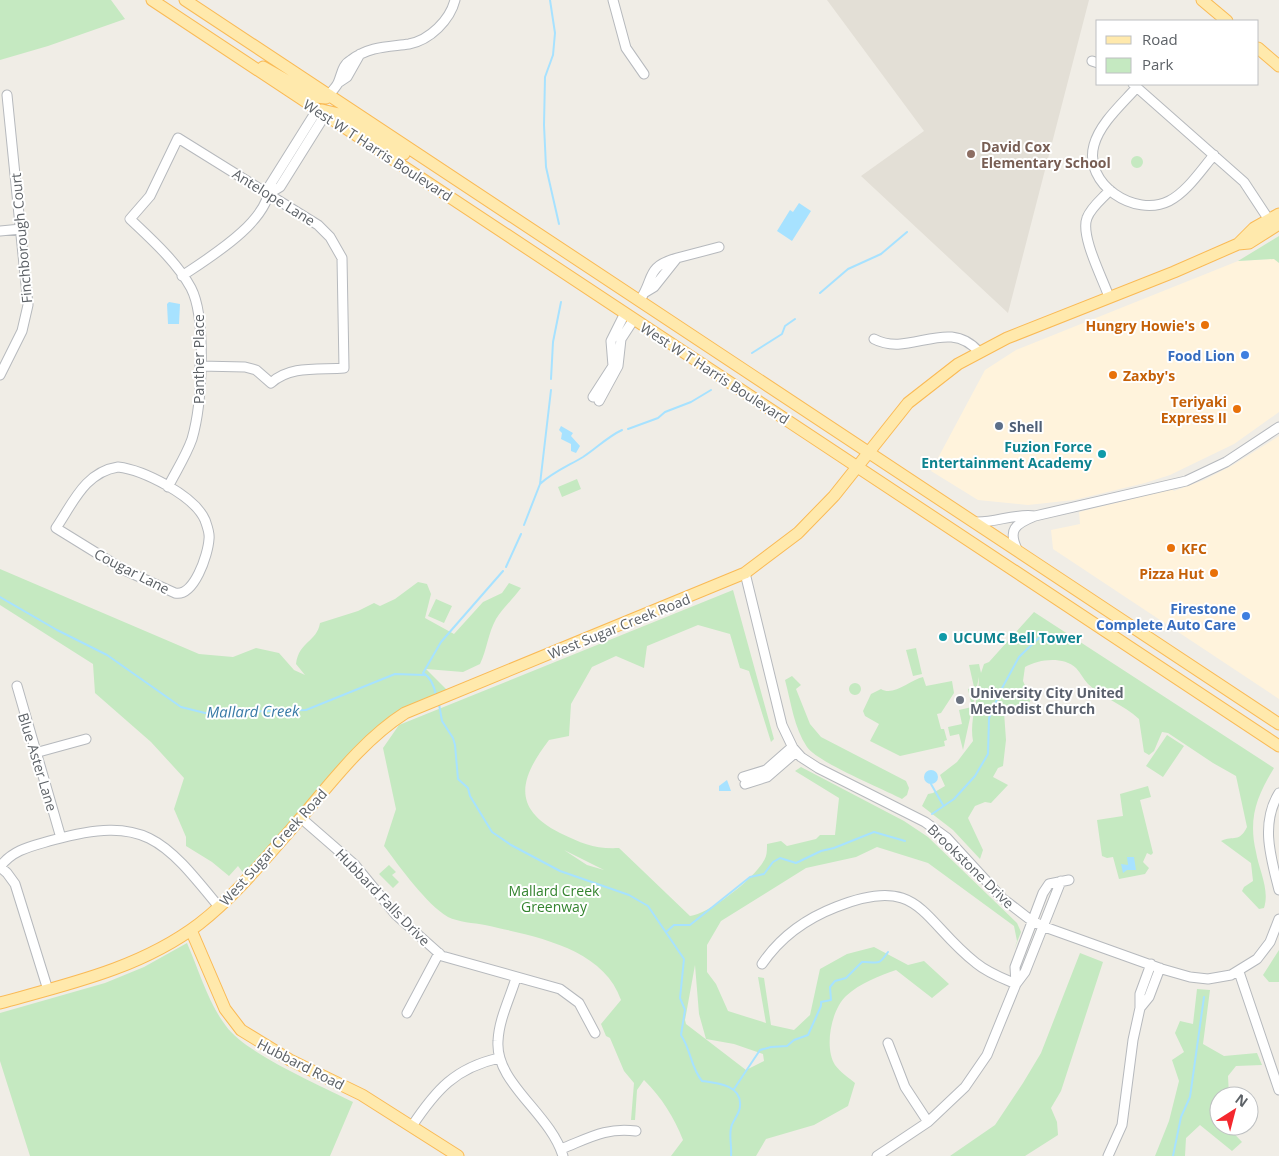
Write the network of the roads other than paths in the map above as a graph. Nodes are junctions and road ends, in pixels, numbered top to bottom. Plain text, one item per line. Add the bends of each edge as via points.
1 (152, 0) edge
2 (186, 0) edge
3 (455, 0) edge
4 (614, 0) edge
5 (1202, 0) edge
6 (1226, 20) edge
7 (1259, 49) edge
8 (240, 58) junction
9 (1279, 66) edge
10 (644, 74) dead end
11 (1135, 86) edge
12 (7, 95) dead end
13 (329, 95) junction
14 (321, 112) junction
15 (1214, 155) junction
16 (1110, 190) junction
17 (476, 192) junction
18 (270, 193) junction
19 (130, 219) joint
20 (1276, 219) edge
21 (21, 229) junction
22 (0, 231) edge
23 (719, 247) dead end
24 (182, 276) junction
25 (642, 296) junction
26 (1110, 298) junction
27 (629, 316) junction
28 (874, 339) dead end
29 (979, 352) junction
30 (200, 366) junction
31 (0, 375) edge
32 (596, 399) dead end
33 (1279, 427) edge
34 (868, 452) junction
35 (856, 467) junction
36 (168, 487) junction
37 (1035, 516) junction
38 (975, 522) junction
39 (1018, 551) junction
40 (745, 573) junction
41 (17, 686) dead end
42 (1279, 724) edge
43 (86, 740) dead end
44 (1279, 746) edge
45 (794, 750) junction
46 (35, 753) junction
47 (744, 781) dead end
48 (1279, 793) edge
49 (301, 818) junction
50 (61, 838) junction
51 (0, 867) edge
52 (1279, 890) edge
53 (219, 907) junction
54 (1279, 919) edge
55 (1032, 921) junction
56 (1042, 926) junction
57 (191, 930) junction
58 (439, 953) junction
59 (762, 964) dead end
60 (1156, 966) junction
61 (1239, 972) junction
62 (516, 978) junction
63 (1016, 984) junction
64 (48, 990) junction
65 (0, 1003) edge
66 (407, 1013) dead end
67 (595, 1033) dead end
68 (888, 1043) dead end
69 (499, 1058) junction
70 (1279, 1090) edge
71 (928, 1122) junction
72 (412, 1126) junction
73 (636, 1132) dead end
74 (562, 1152) edge
75 (458, 1156) edge
76 (877, 1156) edge
77 (1108, 1156) edge

1 - 8 main road, West W T Harris Boulevard
2 - 13 main road, West W T Harris Boulevard
3 - 13 street via 443,23 425,37 411,44 382,46 347,63
4 - 10 street via 626,48
5 - 6 main road
7 - 9 main road
8 - 13 main road via 283,77 316,97 326,98
8 - 14 main road, West W T Harris Boulevard
11 - 15 street
11 - 16 street via 1094,144 1094,167
12 - 21 street, Finchborough Court
13 - 17 main road, West W T Harris Boulevard
14 - 17 main road via 339,114 442,177
14 - 18 street via 270,185
14 - 27 main road, West W T Harris Boulevard
15 - 16 street via 1177,196 1160,204 1128,202
15 - 20 street via 1244,182
16 - 26 street via 1090,213 1086,226 1089,244
17 - 25 main road, West W T Harris Boulevard
18 - 19 street, Antelope Lane via 178,138 150,196
18 - 24 street via 241,234
18 - 30 street, Antelope Lane via 318,224 342,258 344,368 296,370 271,383 256,370 245,367
19 - 24 street, Panther Place via 153,240
20 - 26 main road, West Sugar Creek Road via 1249,243 1238,244
21 - 22 street
21 - 31 street, Finchborough Court via 27,285 26,318
23 - 25 street via 677,258 654,287
24 - 30 street, Panther Place via 199,309
25 - 34 main road, West W T Harris Boulevard
26 - 29 main road, West Sugar Creek Road
27 - 32 street via 610,341 613,366
27 - 35 main road, West W T Harris Boulevard
28 - 29 street via 884,344 908,345 946,336 968,341
29 - 34 main road, West Sugar Creek Road via 944,374 908,403
30 - 36 street, Panther Place via 197,416 191,440
33 - 37 street via 1226,462 1186,481
34 - 35 main road, West Sugar Creek Road
34 - 38 main road, West W T Harris Boulevard
35 - 40 main road, West Sugar Creek Road via 834,496 798,533
35 - 44 main road, West W T Harris Boulevard
36 - 36 street, Cougar Lane via 198,509 209,538 195,580 191,588 182,594 124,570 56,528 82,488 103,470 127,468
37 - 38 street via 1023,514 992,522
37 - 39 street via 1015,528 1013,539
38 - 39 main road, West W T Harris Boulevard
39 - 42 main road, West W T Harris Boulevard
40 - 45 street, Brookstone Drive via 782,726
40 - 49 main road, West Sugar Creek Road via 418,706 376,734
41 - 46 street, Blue Aster Lane
43 - 46 street
45 - 47 street
45 - 55 street, Brookstone Drive via 818,768 925,822 947,838 995,892
46 - 50 street, Blue Aster Lane
48 - 52 street via 1270,814 1268,835
49 - 53 main road, West Sugar Creek Road
49 - 58 street, Hubbard Falls Drive via 355,865 396,915
50 - 51 street via 12,854
50 - 53 street via 106,829 143,835 174,856
51 - 64 street via 15,884
53 - 57 main road, West Sugar Creek Road
54 - 61 street, Brookstone Drive via 1265,950
55 - 56 street, Brookstone Drive
55 - 56 street via 1045,888 1065,880
55 - 63 street via 1016,968
56 - 60 street, Brookstone Drive
56 - 63 street via 1025,972
57 - 64 main road, West Sugar Creek Road via 129,964
57 - 72 main road, Hubbard Road via 222,1003 241,1030 284,1056 362,1095
58 - 62 street, Hubbard Falls Drive
58 - 66 street
59 - 63 street via 787,935 819,914 856,899 888,896 908,901 924,910 976,964
60 - 61 street, Brookstone Drive via 1208,979
60 - 77 street via 1149,997 1140,1008 1124,1117
61 - 70 street
62 - 67 street, Hubbard Falls Drive via 560,989 572,997 580,1003
62 - 69 street via 500,1026
63 - 71 street via 999,1031 978,1070 952,1101
64 - 65 main road, West Sugar Creek Road
68 - 71 street via 905,1087
69 - 72 street via 473,1066 451,1078 434,1094
69 - 74 street via 511,1081 541,1115
71 - 76 street
72 - 75 main road, Hubbard Road
73 - 74 street via 607,1130

